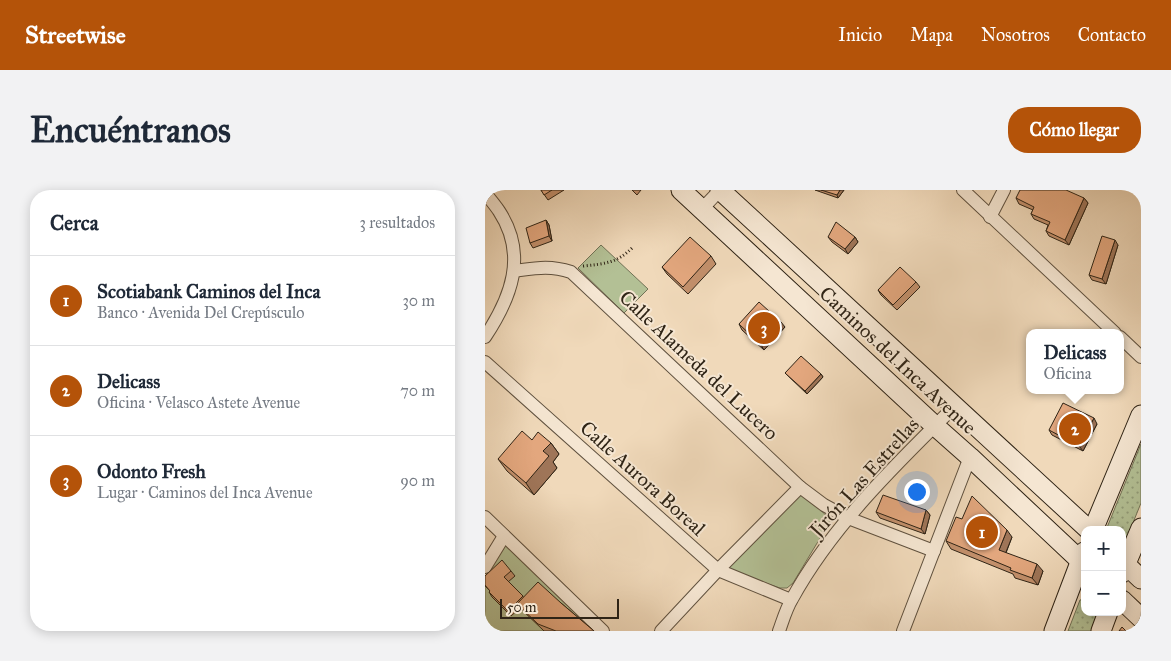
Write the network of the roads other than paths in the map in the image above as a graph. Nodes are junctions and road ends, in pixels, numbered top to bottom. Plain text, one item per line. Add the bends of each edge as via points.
1 (681, 190) edge
2 (720, 190) edge
3 (963, 190) edge
4 (1004, 190) edge
5 (485, 193) edge
6 (702, 209) junction
7 (990, 217) junction
8 (514, 271) junction
9 (1111, 329) edge
10 (485, 337) edge
11 (1124, 341) edge
12 (1141, 357) edge
13 (485, 362) edge
14 (955, 406) junction
15 (1141, 415) edge
16 (935, 426) junction
17 (970, 456) junction
18 (800, 487) junction
19 (485, 517) edge
20 (848, 518) junction
21 (1085, 526) edge
22 (1095, 526) edge
23 (1141, 528) edge
24 (504, 536) junction
25 (934, 551) junction
26 (1081, 557) edge
27 (1126, 560) edge
28 (1081, 564) edge
29 (485, 567) edge
30 (1126, 568) edge
31 (718, 570) junction
32 (1141, 579) edge
33 (791, 600) junction
34 (1126, 604) edge
35 (1107, 616) edge
36 (1141, 618) edge
37 (603, 631) edge
38 (661, 631) edge
39 (779, 631) edge
40 (903, 631) edge
41 (1054, 631) edge
42 (1101, 631) edge

1 - 6 main road, Caminos del Inca Avenue
2 - 6 street
2 - 14 main road, Caminos del Inca Avenue
3 - 7 street
4 - 7 street
5 - 8 street via 500,212 510,236
6 - 16 main road, Caminos del Inca Avenue
7 - 9 street
8 - 10 street via 511,286
8 - 18 street, Calle Alameda del Lucero via 556,267 571,272
11 - 12 street
13 - 31 street, Calle Aurora Boreal
14 - 16 street, Jirón Las Estrellas
14 - 21 main road, Caminos del Inca Avenue
15 - 22 main road
16 - 17 main road, Caminos del Inca Avenue
16 - 20 street, Jirón Las Estrellas
17 - 25 street
17 - 26 main road, Caminos del Inca Avenue
18 - 20 street, Calle Alameda del Lucero
18 - 31 street
19 - 24 street
20 - 25 street, Calle Alameda del Lucero
20 - 33 street, Jirón Las Estrellas via 823,549
23 - 27 main road
24 - 29 street
24 - 37 street
25 - 40 street
28 - 41 main road
30 - 32 main road
31 - 33 street, Calle Aurora Boreal
31 - 38 street
33 - 39 street, Jirón Las Estrellas
34 - 36 main road
35 - 42 main road

